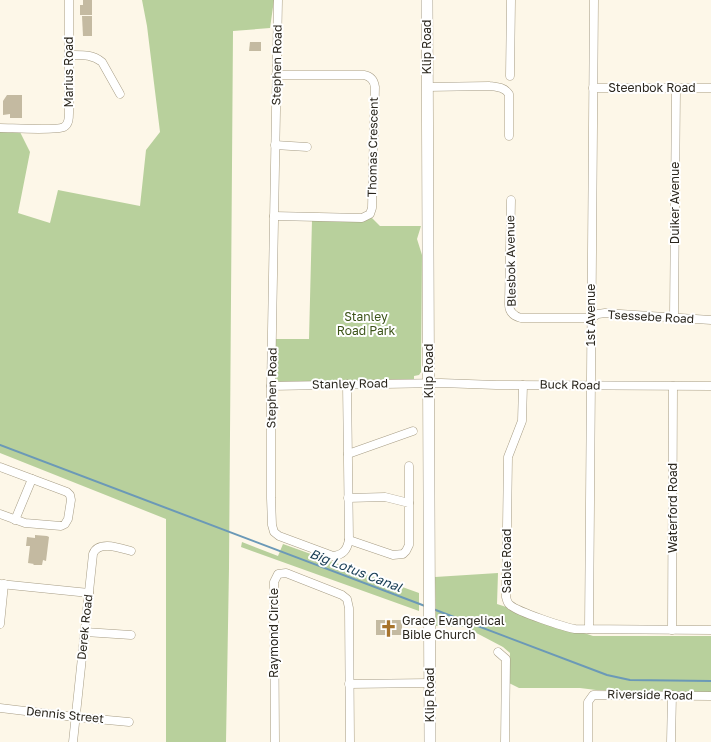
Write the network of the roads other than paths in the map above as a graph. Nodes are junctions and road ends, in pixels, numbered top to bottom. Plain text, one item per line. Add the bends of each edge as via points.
1 (69, 0) edge
2 (278, 0) edge
3 (427, 0) edge
4 (511, 0) edge
5 (594, 0) edge
6 (69, 55) junction
7 (276, 75) junction
8 (510, 76) dead end
9 (427, 87) junction
10 (593, 88) junction
11 (676, 88) junction
12 (711, 88) edge
13 (120, 94) dead end
14 (0, 128) edge
15 (509, 136) dead end
16 (275, 145) junction
17 (307, 147) dead end
18 (510, 200) dead end
19 (274, 216) junction
20 (591, 318) junction
21 (674, 318) junction
22 (711, 320) edge
23 (429, 383) junction
24 (347, 384) junction
25 (523, 385) junction
26 (272, 386) junction
27 (591, 386) junction
28 (673, 386) junction
29 (711, 386) edge
30 (413, 431) dead end
31 (348, 454) junction
32 (409, 466) dead end
33 (0, 467) edge
34 (32, 479) junction
35 (348, 498) junction
36 (409, 503) junction
37 (0, 514) edge
38 (15, 520) junction
39 (349, 540) junction
40 (131, 551) dead end
41 (2, 584) edge
42 (89, 593) junction
43 (0, 624) edge
44 (588, 629) junction
45 (672, 630) junction
46 (711, 630) edge
47 (85, 632) junction
48 (130, 635) dead end
49 (498, 652) dead end
50 (430, 683) junction
51 (349, 684) junction
52 (672, 696) junction
53 (711, 696) edge
54 (0, 708) edge
55 (76, 717) junction
56 (129, 722) dead end
57 (72, 742) edge
58 (275, 742) edge
59 (350, 742) edge
60 (430, 742) edge
61 (505, 742) edge
62 (588, 742) edge
63 (672, 742) edge

1 - 6 street, Marius Road
2 - 7 street, Stephen Road
3 - 9 street, Klip Road
4 - 8 street
5 - 10 street, 1st Avenue
6 - 13 street via 97,58 102,62
6 - 14 street, Marius Road via 67,124 55,129
7 - 16 street, Stephen Road
7 - 19 street, Thomas Crescent via 366,76 374,84 374,95 370,214 362,218
9 - 15 street via 497,87 506,90 509,94
9 - 23 street, Klip Road
10 - 11 street, Steenbok Road
10 - 20 street, 1st Avenue
11 - 12 street, Steenbok Road
11 - 21 street, Duiker Avenue
16 - 17 street
16 - 19 street, Stephen Road
18 - 20 street, Blesbok Avenue via 509,304 512,314 520,318
19 - 26 street, Stephen Road
20 - 21 street, Tsessebe Road via 605,313
20 - 27 street, 1st Avenue
21 - 22 street, Tsessebe Road
23 - 24 street, Stanley Road
23 - 25 street, Buck Road
23 - 50 street, Klip Road
24 - 26 street, Stanley Road
24 - 31 street
25 - 27 street, Buck Road
25 - 44 street, Sable Road via 522,421 508,457 507,602 565,627
26 - 39 street, Stephen Road via 271,498 274,532 333,556 345,551
27 - 28 street, Buck Road
27 - 44 street, 1st Avenue
28 - 29 street, Buck Road
28 - 45 street, Waterford Road
30 - 31 street
31 - 35 street
32 - 36 street
33 - 34 street
34 - 38 street
34 - 38 street via 69,494 71,500 68,519 59,527
35 - 36 street via 385,497
35 - 39 street
36 - 39 street via 409,544 403,554 393,555
37 - 38 street
40 - 42 street, Derek Road via 103,546 95,550
41 - 42 street
41 - 43 street
42 - 47 street, Derek Road
44 - 45 street, Sable Road
45 - 46 street, Sable Road
47 - 48 street
47 - 55 street, Derek Road
49 - 61 street via 506,659
50 - 51 street
50 - 60 street, Klip Road
51 - 58 street, Raymond Circle via 347,599 286,573 278,574 274,582
51 - 59 street, Raymond Circle
52 - 53 street, Riverside Road
52 - 62 street, Riverside Road via 593,695 588,707
52 - 63 street
54 - 55 street, Dennis Street
55 - 56 street, Dennis Street
55 - 57 street, Derek Road

